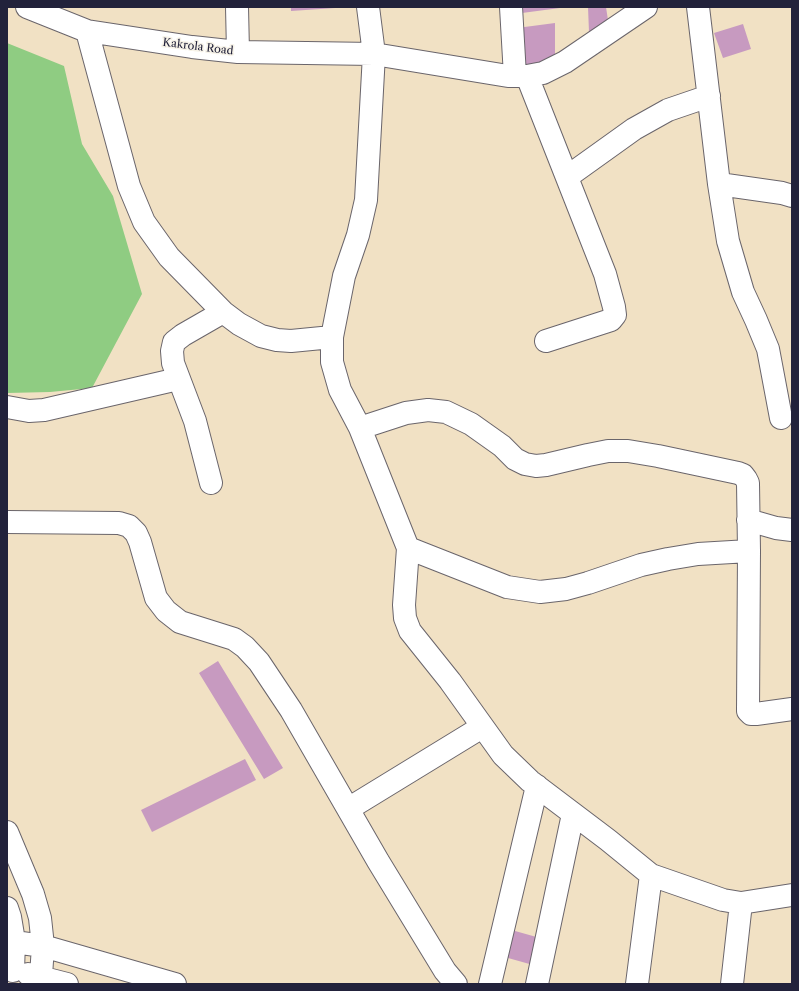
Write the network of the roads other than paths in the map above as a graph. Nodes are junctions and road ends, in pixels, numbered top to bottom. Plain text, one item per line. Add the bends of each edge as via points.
1 (28, 7) edge
2 (237, 7) edge
3 (368, 7) edge
4 (511, 7) edge
5 (646, 7) edge
6 (698, 7) edge
7 (87, 31) junction
8 (238, 52) junction
9 (374, 54) junction
10 (521, 76) junction
11 (709, 96) junction
12 (567, 177) junction
13 (720, 184) junction
14 (792, 196) edge
15 (223, 312) junction
16 (332, 337) junction
17 (546, 341) dead end
18 (178, 379) junction
19 (7, 407) edge
20 (782, 418) dead end
21 (360, 428) junction
22 (211, 483) dead end
23 (748, 520) junction
24 (7, 522) edge
25 (792, 530) edge
26 (408, 548) junction
27 (749, 551) junction
28 (792, 710) edge
29 (482, 727) junction
30 (536, 786) junction
31 (348, 809) junction
32 (573, 814) junction
33 (7, 832) edge
34 (651, 875) junction
35 (792, 895) edge
36 (741, 903) junction
37 (7, 908) edge
38 (10, 941) edge
39 (43, 946) junction
40 (10, 971) edge
41 (41, 976) junction
42 (67, 984) edge
43 (175, 984) edge
44 (456, 984) edge
45 (490, 984) edge
46 (537, 984) edge
47 (637, 984) edge
48 (732, 984) edge

1 - 7 street, Kakrola Road
2 - 8 street
3 - 9 street
4 - 10 street
5 - 10 street, Kakrola Road via 565,62 543,73
6 - 11 street
7 - 8 street, Kakrola Road
7 - 15 street via 129,186 144,222 169,257
8 - 9 street, Kakrola Road
9 - 10 street, Kakrola Road
9 - 16 street via 366,200 358,235 344,276
10 - 12 street
11 - 12 street via 668,110 634,129
11 - 13 street
12 - 17 street via 605,274 615,315 611,320
13 - 14 street
13 - 20 street via 728,241 735,269 768,349
15 - 16 street via 261,336 277,340
15 - 18 street via 183,334 174,342 173,363
16 - 21 street via 332,362 340,390
18 - 19 street via 44,410 29,411
18 - 22 street via 196,421
21 - 23 street via 406,413 428,410 446,412 471,424 525,464 546,465 608,451 628,451 743,475 748,483
21 - 26 street
23 - 25 street
23 - 27 street
24 - 31 street via 119,523 129,526 140,542 156,598 166,611 180,622 234,640 245,647 259,662 291,710
26 - 27 street via 507,587 540,592 566,589 668,559 698,554
26 - 29 street via 404,605 410,631
27 - 28 street via 748,710 751,714 756,714
29 - 30 street via 502,755
29 - 31 street
30 - 32 street
30 - 45 street
31 - 44 street via 445,971
32 - 34 street
32 - 46 street
33 - 39 street via 33,894 40,918
34 - 36 street via 723,900
34 - 47 street
35 - 36 street
36 - 48 street
37 - 38 street via 10,917
38 - 39 street
38 - 40 street
39 - 41 street
39 - 43 street
40 - 41 street
41 - 42 street

